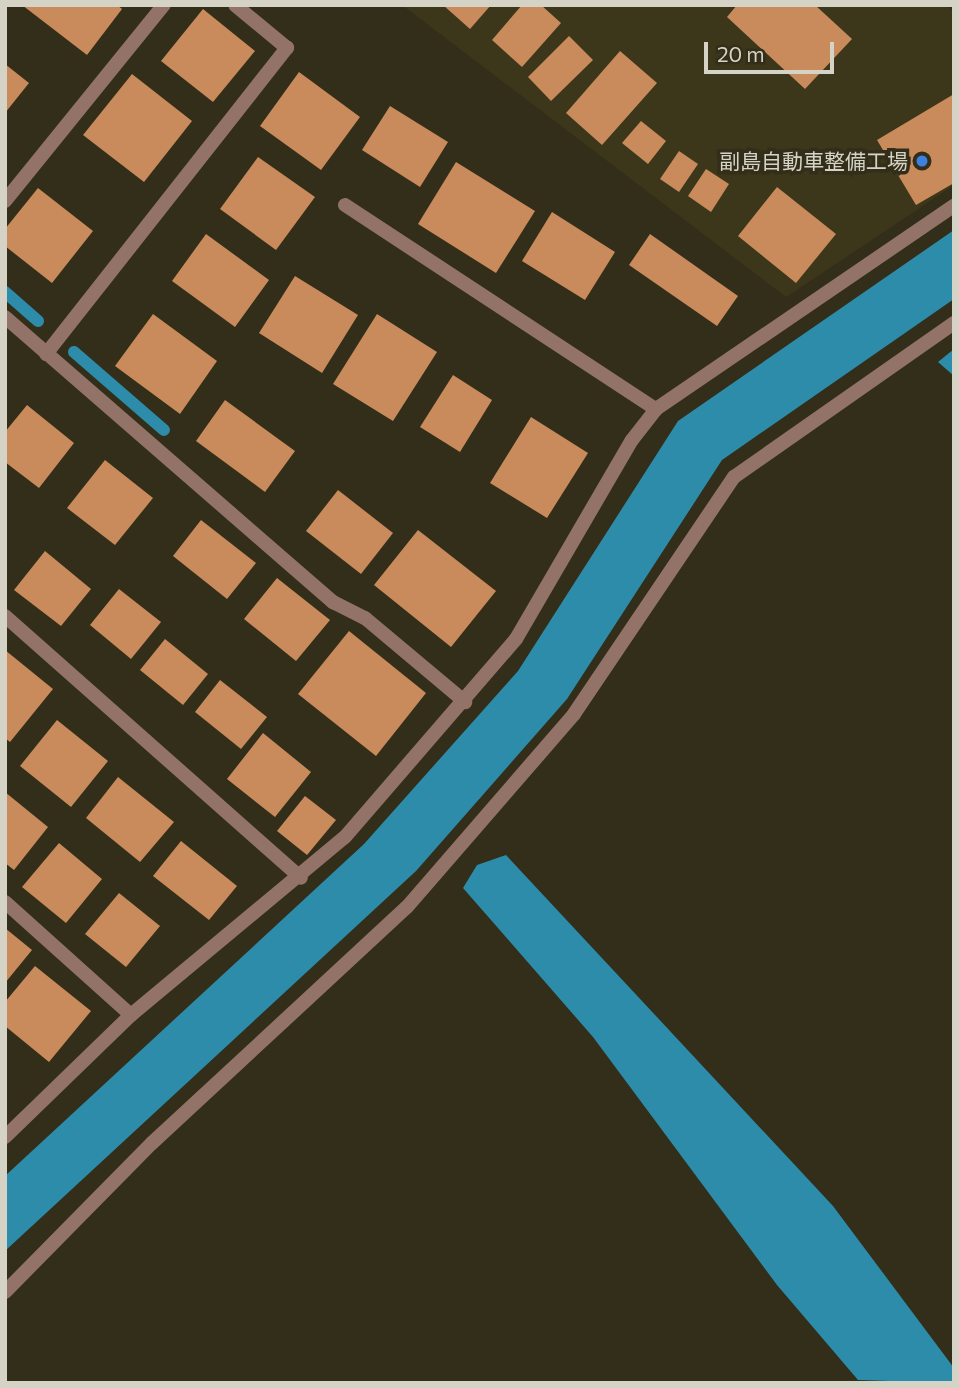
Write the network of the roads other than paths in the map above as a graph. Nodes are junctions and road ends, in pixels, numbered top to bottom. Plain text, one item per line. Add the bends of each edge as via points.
1 (164, 5) edge
2 (235, 5) edge
3 (5, 201) edge
4 (345, 205) dead end
5 (954, 206) edge
6 (954, 323) edge
7 (8, 326) edge
8 (46, 354) junction
9 (656, 409) junction
10 (5, 617) edge
11 (465, 702) junction
12 (300, 878) junction
13 (5, 902) edge
14 (131, 1015) junction
15 (5, 1137) edge
16 (5, 1292) edge

1 - 3 street
2 - 8 street via 287,48
4 - 9 street
5 - 9 street
6 - 16 street via 734,477 574,714 407,907 152,1143
7 - 8 street
8 - 11 street via 333,602 366,618
9 - 11 street via 632,440 516,639
10 - 12 street
11 - 12 street via 345,837
12 - 14 street
13 - 14 street
14 - 15 street

